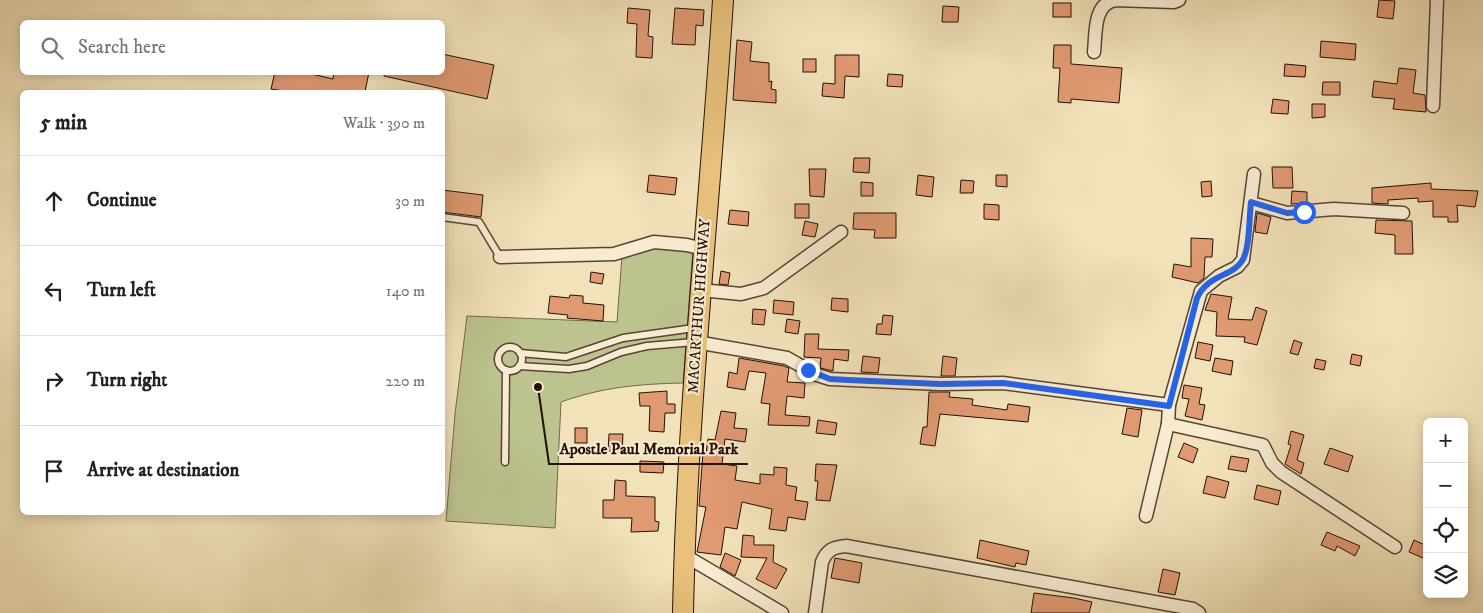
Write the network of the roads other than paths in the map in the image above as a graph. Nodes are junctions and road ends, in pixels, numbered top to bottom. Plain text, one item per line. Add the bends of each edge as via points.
1 (723, 0) edge
2 (1179, 0) edge
3 (1437, 0) edge
4 (1094, 52) dead end
5 (1432, 106) dead end
6 (1254, 174) dead end
7 (1251, 202) junction
8 (1403, 213) dead end
9 (445, 216) edge
10 (841, 232) dead end
11 (703, 249) junction
12 (500, 257) joint
13 (701, 290) junction
14 (668, 331) junction
15 (645, 333) junction
16 (697, 334) junction
17 (669, 344) junction
18 (647, 346) junction
19 (520, 353) junction
20 (566, 358) junction
21 (519, 366) junction
22 (569, 369) junction
23 (506, 370) junction
24 (1169, 406) junction
25 (1168, 424) junction
26 (505, 462) dead end
27 (1146, 516) dead end
28 (1395, 547) dead end
29 (684, 555) junction
30 (683, 613) edge
31 (782, 613) edge
32 (815, 613) edge
33 (1199, 613) edge

1 - 11 highway, MACARTHUR HIGHWAY via 714,148
2 - 4 street via 1107,2 1099,12
3 - 5 street
6 - 7 street
7 - 8 street via 1287,213 1334,209
7 - 24 street via 1243,260 1236,268 1208,283 1197,298
9 - 12 lane via 479,222
10 - 13 street via 764,288 741,294
11 - 12 street via 687,244 654,242 614,254
11 - 13 highway, MACARTHUR HIGHWAY
13 - 16 highway, MACARTHUR HIGHWAY
14 - 15 lane
14 - 16 lane
14 - 17 lane
15 - 18 lane
15 - 20 lane
16 - 17 lane
16 - 24 street via 787,358 830,379 1003,383
16 - 29 highway, MACARTHUR HIGHWAY
17 - 18 lane
18 - 22 lane
19 - 20 lane
19 - 21 lane
19 - 23 lane via 509,346 500,351 498,359
20 - 22 lane
21 - 22 lane
21 - 23 lane
23 - 26 lane
24 - 25 street
25 - 27 street
25 - 28 street via 1263,445 1281,472
29 - 30 highway, MACARTHUR HIGHWAY
29 - 31 street
32 - 33 street via 825,555 834,547 846,546 1193,609

